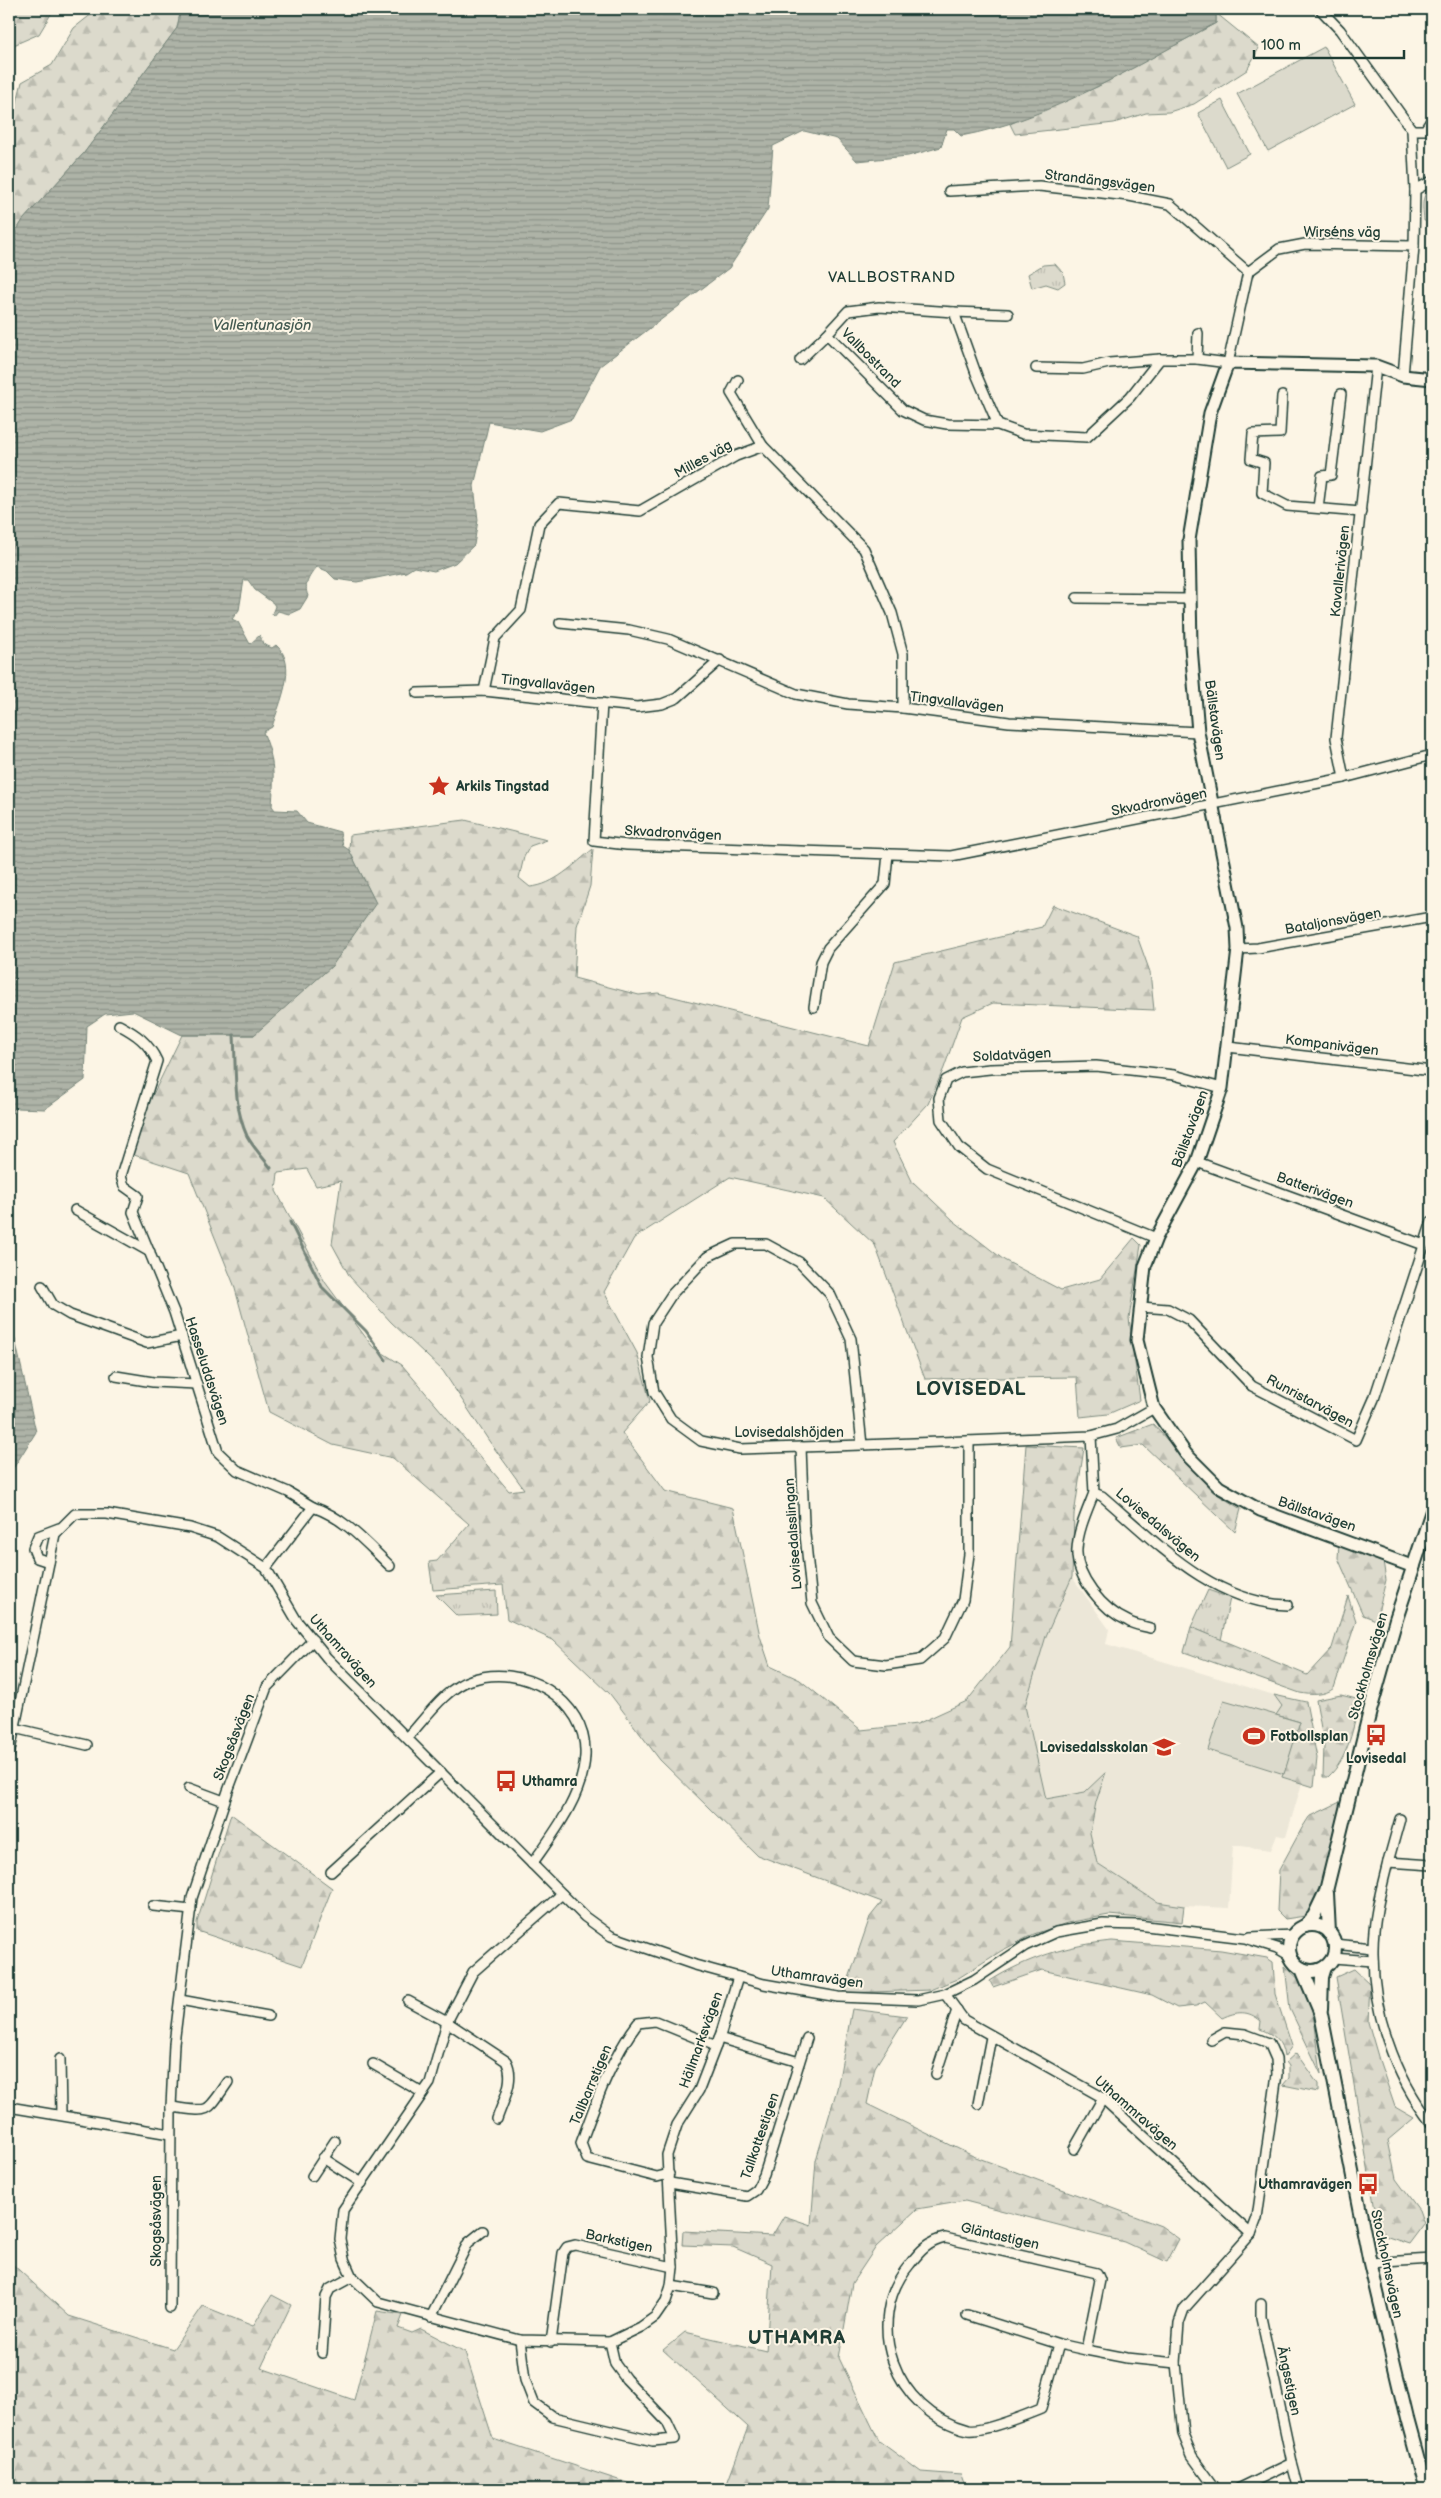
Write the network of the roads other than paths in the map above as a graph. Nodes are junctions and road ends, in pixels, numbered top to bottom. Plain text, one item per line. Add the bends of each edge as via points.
1 (1320, 9) edge
2 (1432, 120) edge
3 (1412, 130) junction
4 (1432, 181) edge
5 (1415, 190) junction
6 (950, 191) dead end
7 (1414, 246) junction
8 (1248, 272) junction
9 (954, 312) junction
10 (1008, 314) dead end
11 (1198, 333) dead end
12 (827, 334) junction
13 (1160, 359) junction
14 (1197, 359) junction
15 (800, 360) dead end
16 (1228, 363) junction
17 (1376, 366) junction
18 (1036, 368) dead end
19 (1403, 376) junction
20 (1432, 379) edge
21 (738, 380) dead end
22 (1341, 394) dead end
23 (1282, 396) dead end
24 (998, 425) junction
25 (763, 446) junction
26 (1318, 508) junction
27 (1361, 512) junction
28 (1077, 598) dead end
29 (1190, 599) junction
30 (560, 623) dead end
31 (720, 660) junction
32 (484, 691) junction
33 (417, 693) dead end
34 (602, 703) junction
35 (903, 708) junction
36 (1198, 732) junction
37 (1432, 755) edge
38 (1344, 778) junction
39 (1214, 805) junction
40 (888, 854) junction
41 (1432, 917) edge
42 (1238, 949) junction
43 (814, 1007) dead end
44 (118, 1025) dead end
45 (1228, 1047) junction
46 (1432, 1071) edge
47 (1222, 1088) junction
48 (1197, 1162) junction
49 (75, 1210) dead end
50 (1432, 1221) edge
51 (1156, 1238) junction
52 (1424, 1245) junction
53 (150, 1252) junction
54 (42, 1286) dead end
55 (1140, 1306) junction
56 (182, 1336) junction
57 (116, 1376) dead end
58 (197, 1384) junction
59 (1154, 1408) junction
60 (1091, 1436) junction
61 (968, 1441) junction
62 (862, 1445) junction
63 (802, 1447) junction
64 (1094, 1494) junction
65 (312, 1508) junction
66 (1432, 1511) edge
67 (62, 1527) junction
68 (49, 1562) junction
69 (390, 1566) dead end
70 (1414, 1567) junction
71 (266, 1568) junction
72 (1288, 1604) dead end
73 (1150, 1628) dead end
74 (312, 1640) junction
75 (14, 1728) junction
76 (407, 1738) junction
77 (87, 1745) dead end
78 (9, 1755) edge
79 (441, 1772) junction
80 (189, 1788) dead end
81 (224, 1801) junction
82 (1400, 1819) dead end
83 (1388, 1862) junction
84 (532, 1864) junction
85 (1432, 1865) edge
86 (330, 1872) dead end
87 (1326, 1891) junction
88 (562, 1894) junction
89 (153, 1906) dead end
90 (191, 1910) junction
91 (1306, 1926) junction
92 (1293, 1935) junction
93 (1245, 1938) junction
94 (1332, 1938) junction
95 (1372, 1948) junction
96 (1289, 1955) junction
97 (1373, 1960) junction
98 (1329, 1963) junction
99 (1302, 1969) junction
100 (738, 1977) junction
101 (945, 1994) junction
102 (180, 2000) junction
103 (408, 2001) dead end
104 (957, 2010) junction
105 (1321, 2014) junction
106 (268, 2016) dead end
107 (446, 2022) junction
108 (991, 2037) junction
109 (807, 2038) dead end
110 (1211, 2040) dead end
111 (718, 2042) junction
112 (60, 2059) dead end
113 (799, 2062) junction
114 (373, 2064) dead end
115 (936, 2074) dead end
116 (228, 2082) dead end
117 (423, 2093) junction
118 (1103, 2098) junction
119 (978, 2104) dead end
120 (9, 2107) edge
121 (171, 2107) junction
122 (61, 2115) junction
123 (496, 2119) dead end
124 (1432, 2124) edge
125 (170, 2134) junction
126 (335, 2141) dead end
127 (1074, 2149) dead end
128 (323, 2158) junction
129 (312, 2176) dead end
130 (669, 2179) junction
131 (362, 2183) junction
132 (483, 2231) dead end
133 (1251, 2234) junction
134 (1432, 2259) edge
135 (1370, 2263) junction
136 (673, 2266) junction
137 (352, 2277) junction
138 (671, 2286) junction
139 (713, 2293) dead end
140 (1261, 2304) dead end
141 (170, 2308) dead end
142 (967, 2315) dead end
143 (431, 2317) junction
144 (520, 2340) junction
145 (551, 2342) junction
146 (610, 2342) junction
147 (1058, 2344) junction
148 (1086, 2350) junction
149 (322, 2353) dead end
150 (1176, 2364) junction
151 (1292, 2463) junction
152 (1216, 2489) edge
153 (1238, 2489) edge
154 (1298, 2489) edge
155 (1426, 2489) edge

1 - 3 street via 1340,30
2 - 3 street via 1426,130
3 - 5 street
4 - 5 street
5 - 7 street
6 - 8 street, Strandängsvägen via 1039,186 1170,204
7 - 8 street, Wirséns väg via 1305,244 1279,249
7 - 19 street
8 - 16 street
9 - 10 street, Vallbostrand
9 - 12 street, Vallbostrand via 879,307 848,311
9 - 24 street
11 - 14 street
12 - 15 street
12 - 24 street, Vallbostrand via 904,410 924,420 947,424
13 - 14 street
13 - 18 street via 1109,363 1083,369
13 - 24 street, Vallbostrand via 1130,397 1087,437 1023,434
14 - 16 street
16 - 17 street
16 - 29 street, Bällstavägen via 1210,413 1191,530
17 - 19 street
17 - 27 street, Kavallerivägen
19 - 20 street
21 - 25 street via 731,393
22 - 26 street via 1331,475 1322,476
23 - 26 street via 1280,433 1253,434 1251,458 1264,463 1262,494 1287,506
25 - 32 street, Milles väg via 736,456 640,511 559,504 539,524 521,610 495,638
25 - 35 street via 864,549 892,613 903,654
26 - 27 street
27 - 38 street, Kavallerivägen via 1336,738
28 - 29 street
29 - 36 street, Bällstavägen
30 - 31 street, Tingvallavägen via 629,630 668,639
31 - 34 street, Tingvallavägen via 676,698 662,704 637,707
31 - 35 street, Tingvallavägen via 796,694 848,704
32 - 33 street, Tingvallavägen
32 - 34 street, Tingvallavägen
34 - 40 street, Skvadronvägen via 594,841 762,851
35 - 36 street, Tingvallavägen via 1009,722
36 - 39 street, Bällstavägen
37 - 38 street, Skvadronvägen
38 - 39 street, Skvadronvägen
39 - 40 street, Skvadronvägen via 951,856
39 - 42 street, Bällstavägen
40 - 43 street via 885,884 839,933 821,962
41 - 42 street, Bataljonsvägen
42 - 45 street, Bällstavägen
44 - 53 street, Hasseluddsvägen via 138,1035 157,1061 121,1176 124,1186 138,1196 133,1212
45 - 46 street, Kompanivägen
45 - 47 street, Bällstavägen
47 - 48 street, Bällstavägen
47 - 51 street, Soldatvägen via 1174,1075 1096,1066 990,1069 962,1072 946,1080 939,1098 941,1120 959,1147 987,1169
48 - 51 street, Bällstavägen
48 - 52 street, Batterivägen
49 - 53 street
50 - 52 street, Runristarvägen
51 - 55 street, Bällstavägen via 1145,1266
52 - 55 street, Runristarvägen via 1374,1399 1356,1440 1252,1386 1189,1320 1168,1309
53 - 56 street, Hasseluddsvägen
54 - 56 street via 53,1304 70,1315 147,1344
55 - 59 street, Bällstavägen via 1137,1340
56 - 58 street, Hasseluddsvägen
57 - 58 street
58 - 65 street, Hasseluddsvägen via 218,1452 237,1470 288,1492
59 - 60 street, Lovisedalshöjden via 1116,1429
59 - 70 street, Bällstavägen via 1186,1454 1219,1487 1260,1510
60 - 61 street, Lovisedalshöjden
60 - 64 street, Lovisedalsvägen
61 - 62 street, Lovisedalshöjden
61 - 63 street, Lovisedalsslingan via 968,1554 964,1600 945,1638 920,1660 886,1665 853,1661 829,1638 812,1603 804,1524
62 - 63 street, Lovisedalshöjden
62 - 63 street, Lovisedalshöjden via 851,1339 830,1294 798,1262 766,1244 735,1244 707,1257 672,1294 652,1323 648,1357 654,1392 671,1419 700,1441 740,1449
64 - 72 street, Lovisedalsvägen via 1102,1496 1191,1572 1266,1604
64 - 73 street, Lovisedalsvägen via 1084,1517 1077,1550 1083,1579 1100,1600 1127,1621
65 - 69 street, Hasseluddsvägen via 329,1513 348,1526
65 - 71 street
66 - 70 main road, Stockholmsvägen
67 - 68 street via 55,1534
67 - 68 street, Uthamravägen via 38,1536 33,1548 37,1558
67 - 71 street, Uthamravägen via 75,1514 107,1514 190,1528 218,1537
68 - 75 street
70 - 87 main road, Stockholmsvägen via 1370,1711
71 - 74 street, Uthamravägen
74 - 76 street, Uthamravägen
74 - 81 street, Skogsåsvägen via 267,1687
75 - 77 street
75 - 78 street
76 - 79 street, Uthamravägen
76 - 84 street via 449,1694 470,1680 496,1675 521,1678 543,1687 566,1704 581,1727 585,1756 580,1782 558,1827
79 - 84 street, Uthamravägen
79 - 86 street
80 - 81 street, Skogsåsvägen
81 - 90 street, Skogsåsvägen via 192,1898
82 - 83 street
83 - 85 street
83 - 95 street
84 - 88 street, Uthamravägen
87 - 91 main road, Stockholmsvägen
87 - 94 main road, Stockholmsvägen
88 - 100 street, Uthamravägen via 584,1917 611,1936
88 - 107 street, Hällmarksvägen via 473,1972
89 - 90 street
90 - 102 street, Skogsåsvägen
91 - 92 main road
91 - 94 main road via 1318,1926
92 - 93 street, Uthamravägen
92 - 96 main road via 1288,1947
93 - 96 street, Uthamravägen
93 - 101 street, Uthamravägen via 1138,1925 1103,1924 1056,1932 1025,1946 974,1980
94 - 95 street
94 - 98 main road
95 - 97 street
96 - 99 main road
97 - 98 street
97 - 124 street via 1380,2013 1393,2060
98 - 99 main road via 1310,1971
98 - 105 main road, Stockholmsvägen via 1322,1977
99 - 105 main road, Stockholmsvägen
100 - 101 street, Uthamravägen via 838,1997 918,2000
100 - 111 street, Hällmarksvägen
101 - 104 street, Uthammravägen
102 - 106 street
102 - 121 street, Skogsåsvägen
103 - 107 street
104 - 108 street, Uthammravägen via 964,2020
104 - 115 street
105 - 135 main road, Stockholmsvägen
107 - 117 street, Hällmarksvägen via 430,2083
107 - 123 street via 506,2061 510,2079
108 - 118 street, Uthammravägen
108 - 119 street
109 - 113 street, Tallkottestigen
110 - 133 street via 1225,2032 1245,2034 1269,2043 1276,2059 1277,2074 1257,2218
111 - 113 street
111 - 130 street, Hällmarksvägen via 699,2090 677,2124 667,2155
111 - 130 street, Tallbarrstigen via 655,2021 638,2023 626,2039 598,2096 581,2143 587,2159
112 - 122 street
113 - 130 street, Tallkottestigen via 764,2175 756,2190 747,2196
114 - 117 street
116 - 121 street via 205,2111
117 - 131 street, Hällmarksvägen
118 - 127 street
118 - 133 street, Uthammravägen
120 - 122 street
121 - 125 street, Skogsåsvägen
122 - 125 street
125 - 141 street, Skogsåsvägen
126 - 128 street
128 - 129 street
128 - 131 street
130 - 136 street, Hällmarksvägen
131 - 137 street, Hällmarksvägen via 343,2210 340,2239
132 - 143 street via 468,2243
133 - 150 street via 1184,2309 1179,2324
134 - 135 street
135 - 155 main road, Stockholmsvägen
136 - 138 street, Hällmarksvägen
136 - 145 street, Barkstigen via 575,2245 567,2247 563,2253
137 - 143 street, Hällmarksvägen via 378,2302
137 - 149 street via 330,2289 326,2296
138 - 139 street
138 - 146 street, Hällmarksvägen via 655,2317
140 - 151 street, Ängsstigen
142 - 147 street
143 - 144 street, Hällmarksvägen
144 - 145 street, Hällmarksvägen
144 - 146 street via 525,2380 534,2403 552,2417 653,2441 675,2439 666,2422 615,2364
145 - 146 street, Hällmarksvägen
147 - 148 street
147 - 148 street, Gläntastigen via 1041,2409 1015,2420 970,2430 932,2414 897,2374 888,2352 886,2321 891,2295 902,2273 923,2248 934,2240 945,2238 1097,2273 1100,2280
148 - 150 street
150 - 152 street via 1183,2434 1192,2456
151 - 153 street
151 - 154 street, Ängsstigen

